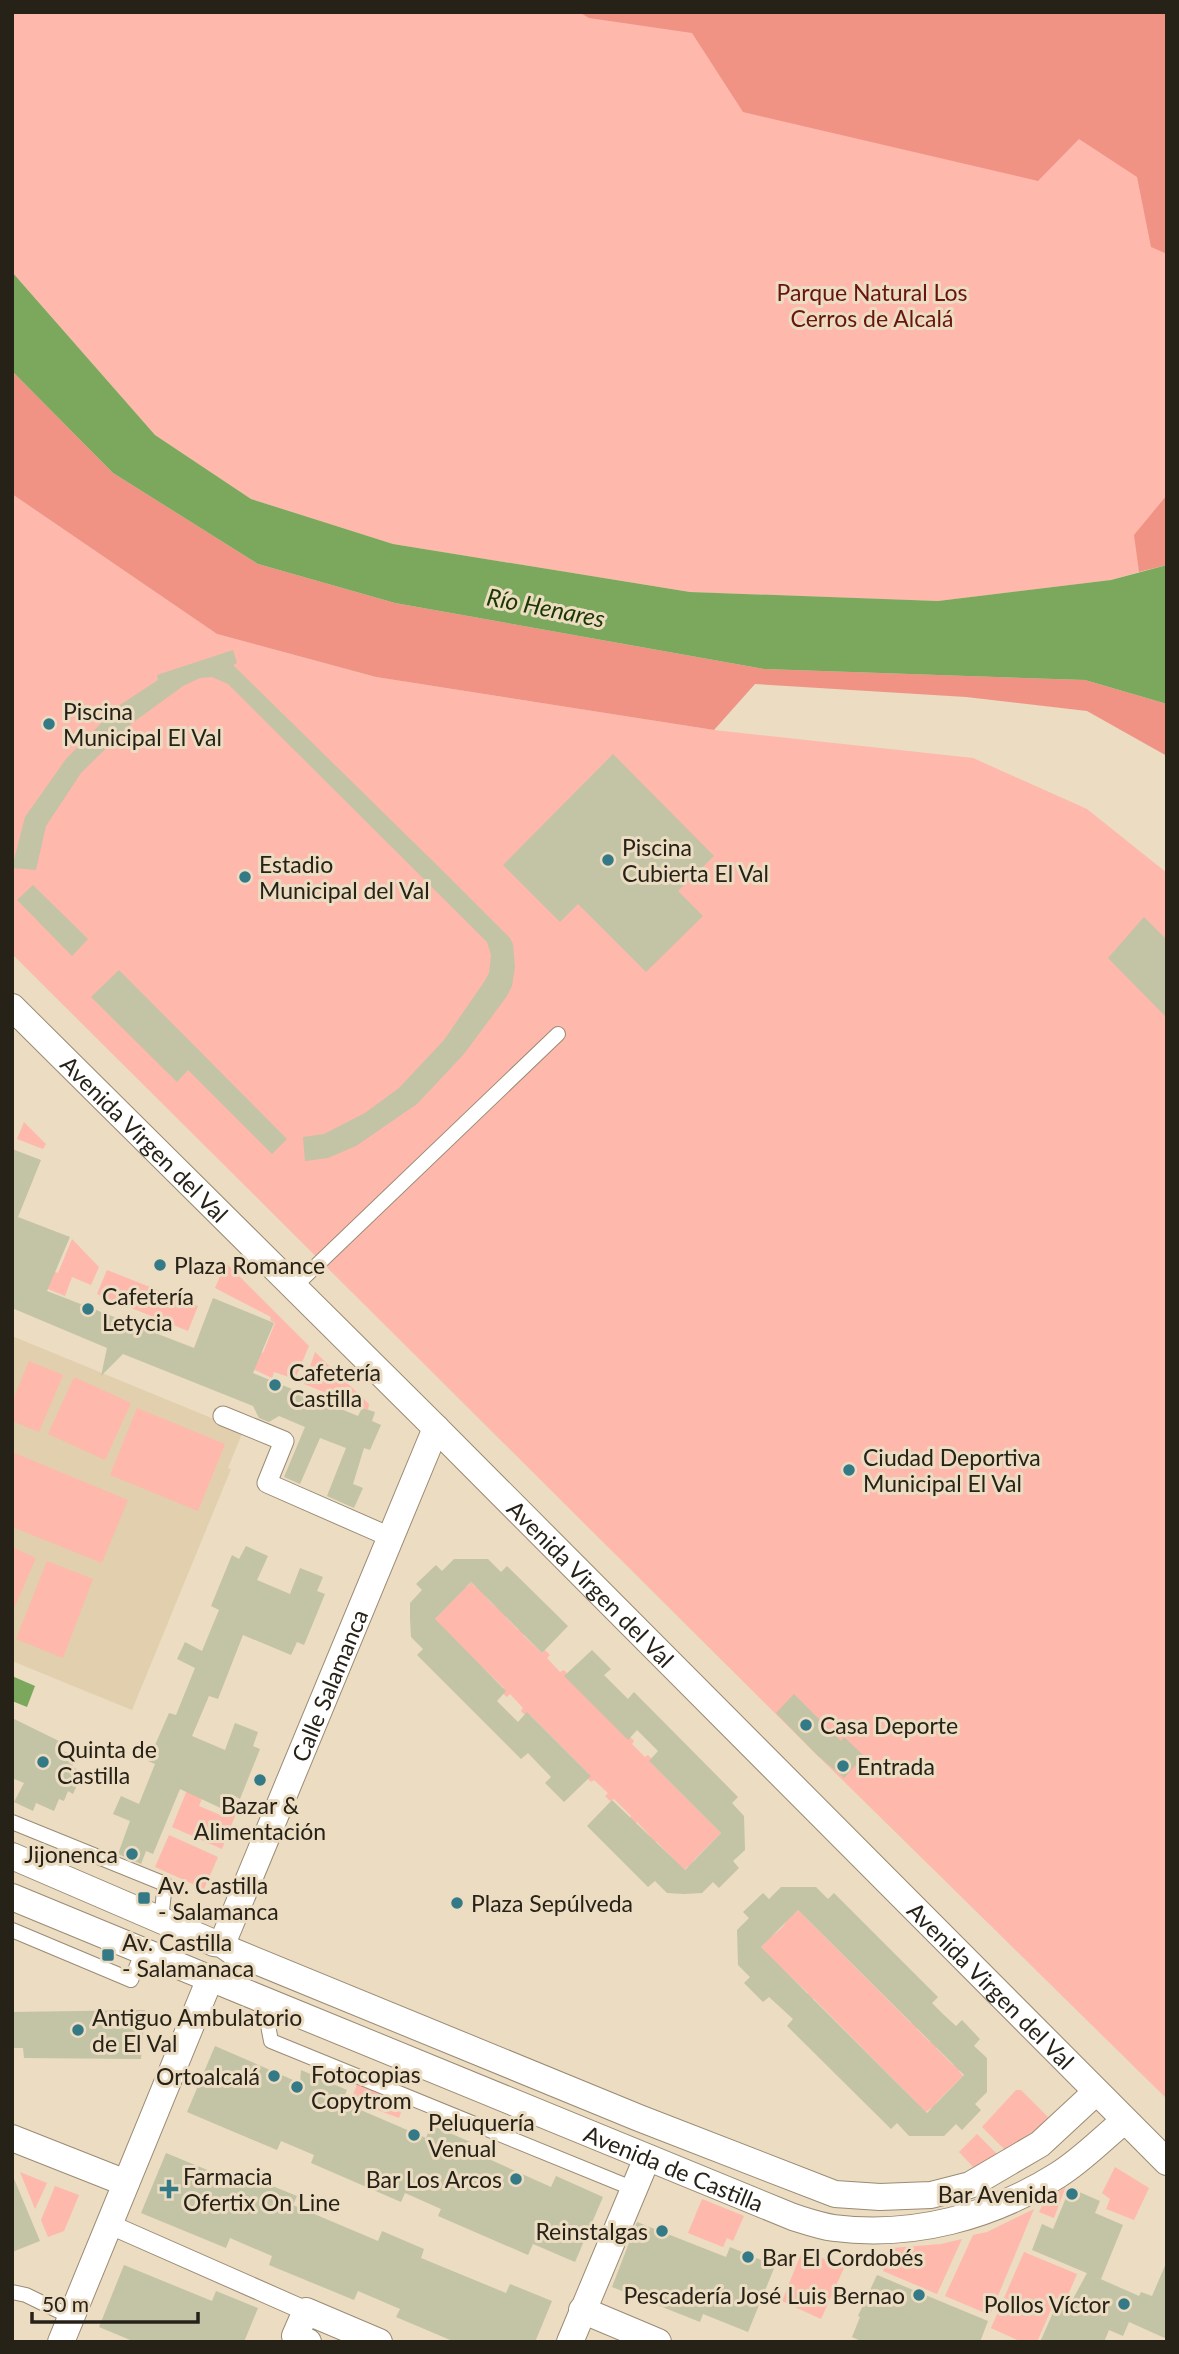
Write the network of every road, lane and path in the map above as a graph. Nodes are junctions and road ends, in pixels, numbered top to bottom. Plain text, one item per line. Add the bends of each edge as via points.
1 (12, 1007) edge
2 (558, 1034) dead end
3 (295, 1287) junction
4 (223, 1416) dead end
5 (436, 1428) junction
6 (390, 1537) junction
7 (12, 1822) edge
8 (12, 1856) edge
9 (12, 1897) edge
10 (161, 1919) junction
11 (12, 1930) edge
12 (223, 1946) junction
13 (143, 1951) junction
14 (210, 1979) junction
15 (263, 1999) junction
16 (1095, 2093) junction
17 (1124, 2121) junction
18 (12, 2138) edge
19 (647, 2158) junction
20 (1167, 2162) edge
21 (126, 2183) junction
22 (634, 2189) junction
23 (111, 2225) junction
24 (12, 2292) edge
25 (582, 2310) junction
26 (306, 2311) junction
27 (71, 2317) junction
28 (61, 2342) edge
29 (308, 2342) edge
30 (379, 2342) edge
31 (570, 2342) edge
32 (659, 2342) edge

1 - 3 street, Avenida Virgen del Val
2 - 3 lane
3 - 5 street, Avenida Virgen del Val
4 - 6 street via 284,1441 267,1483
5 - 6 street, Calle Salamanca
5 - 16 street, Avenida Virgen del Val
6 - 12 street, Calle Salamanca
7 - 10 lane via 165,1884
8 - 10 street, Avenida de Castilla
9 - 13 street, Avenida de Castilla
10 - 12 street, Avenida de Castilla
11 - 13 lane via 131,1980
12 - 14 street via 236,1967 230,1977
12 - 16 street, Avenida de Castilla via 835,2194 931,2195 970,2185 1040,2144
13 - 14 street, Avenida de Castilla
14 - 15 street, Avenida de Castilla
14 - 21 street
15 - 19 street, Avenida de Castilla
15 - 22 lane via 271,2041
16 - 17 street, Avenida Virgen del Val
17 - 19 street, Avenida de Castilla via 1060,2174 1016,2199 940,2225 884,2230 833,2228 793,2217
17 - 20 street, Avenida Virgen del Val
18 - 21 street
19 - 22 street
21 - 23 street
22 - 25 street
23 - 26 street
23 - 27 street
24 - 27 lane
25 - 31 street
25 - 32 street
26 - 29 street via 295,2336
26 - 30 street
27 - 28 street

